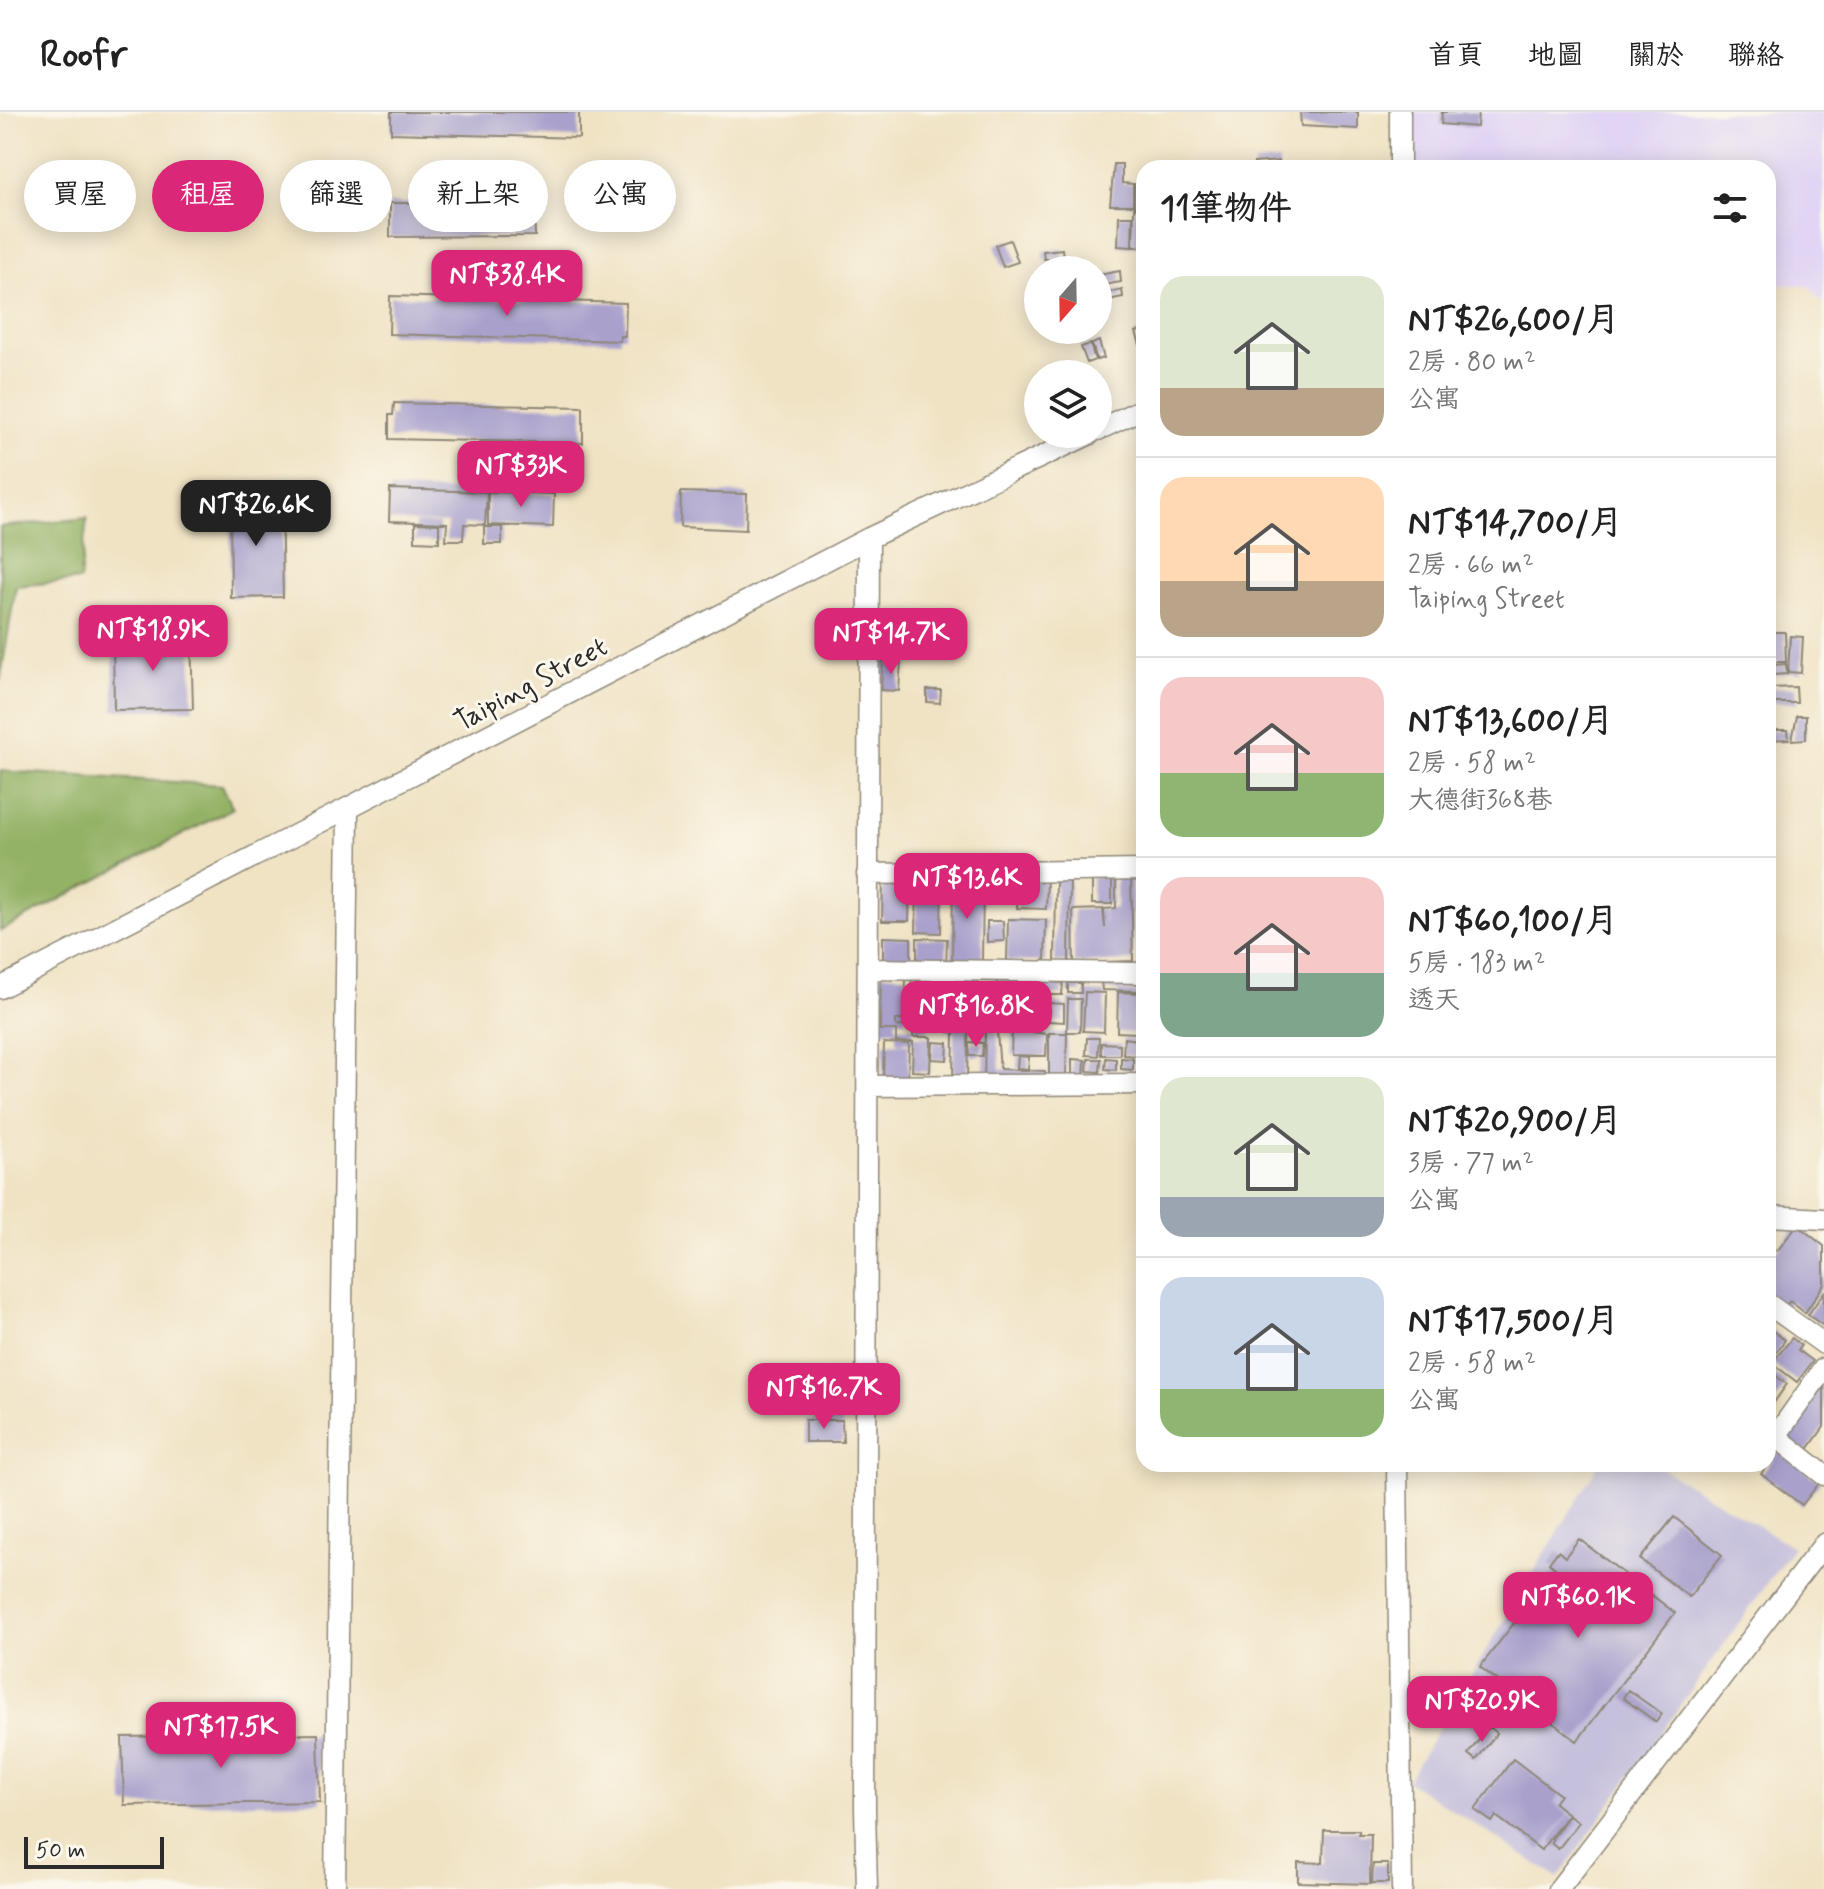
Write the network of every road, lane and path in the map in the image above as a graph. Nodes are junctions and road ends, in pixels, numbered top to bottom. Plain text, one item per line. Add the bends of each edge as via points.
1 (1400, 112) edge
2 (1400, 160) edge
3 (1136, 412) edge
4 (1112, 423) edge
5 (1060, 448) edge
6 (869, 538) junction
7 (348, 810) junction
8 (1136, 870) edge
9 (867, 874) junction
10 (869, 969) junction
11 (1136, 973) edge
12 (0, 988) edge
13 (1136, 1084) edge
14 (869, 1086) junction
15 (1776, 1216) edge
16 (1824, 1219) edge
17 (1776, 1310) edge
18 (1824, 1344) edge
19 (1824, 1368) edge
20 (1776, 1428) edge
21 (1776, 1436) edge
22 (1397, 1472) edge
23 (1824, 1475) edge
24 (1824, 1544) edge
25 (335, 1889) edge
26 (867, 1889) edge
27 (1402, 1889) edge
28 (1559, 1889) edge

1 - 2 street
3 - 4 street
5 - 6 street, Taiping Street
6 - 7 street, Taiping Street
6 - 9 street
7 - 12 street, Taiping Street
7 - 25 street
8 - 9 street
9 - 10 street
10 - 11 street
10 - 14 street
13 - 14 street
14 - 26 street
15 - 16 street
17 - 18 street
19 - 20 street
21 - 23 street
22 - 27 street
24 - 28 street

